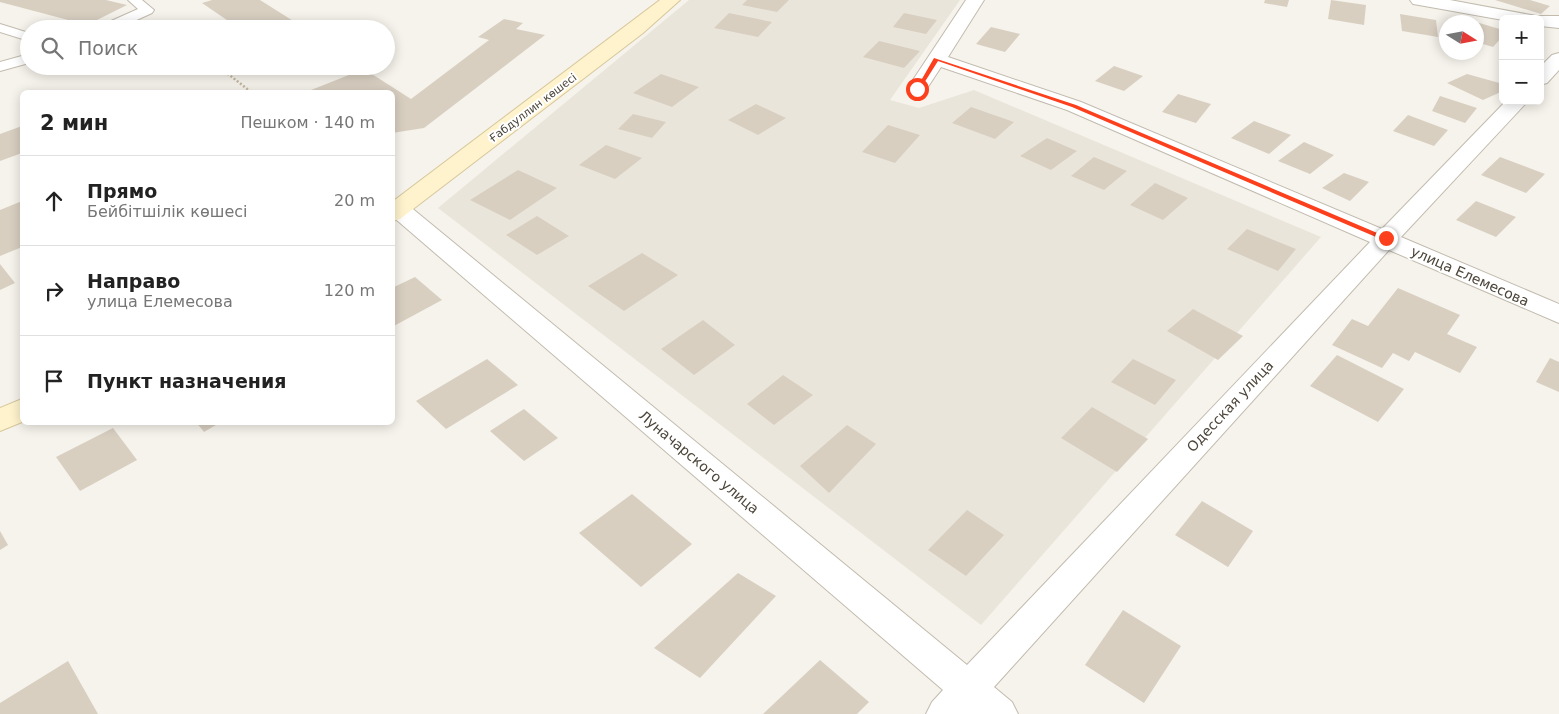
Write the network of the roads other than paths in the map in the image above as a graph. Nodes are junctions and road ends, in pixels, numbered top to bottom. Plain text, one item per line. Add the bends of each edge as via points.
1 (134, 0) edge
2 (671, 0) edge
3 (975, 0) edge
4 (1419, 0) edge
5 (1506, 15) edge
6 (125, 20) edge
7 (1544, 20) edge
8 (1559, 22) edge
9 (0, 28) edge
10 (20, 34) edge
11 (936, 59) junction
12 (1559, 59) edge
13 (20, 61) edge
14 (0, 67) edge
15 (1544, 75) edge
16 (917, 89) dead end
17 (1514, 105) edge
18 (396, 212) edge
19 (1386, 238) junction
20 (1559, 314) edge
21 (20, 411) edge
22 (0, 420) edge
23 (968, 689) junction
24 (945, 714) edge
25 (999, 714) edge

1 - 6 lane via 148,10
2 - 18 street, Ғабдуллин көшесі
3 - 11 street
4 - 5 street
7 - 8 street
9 - 10 lane
11 - 16 street
11 - 19 street, улица Елемесова via 1074,106
12 - 15 street
13 - 14 lane
17 - 19 street, Одесская улица
18 - 23 street, Луначарского улица
19 - 20 street, улица Елемесова
19 - 23 street, Одесская улица
21 - 22 street
23 - 24 street, Одесская улица
23 - 25 street, Луначарского улица

